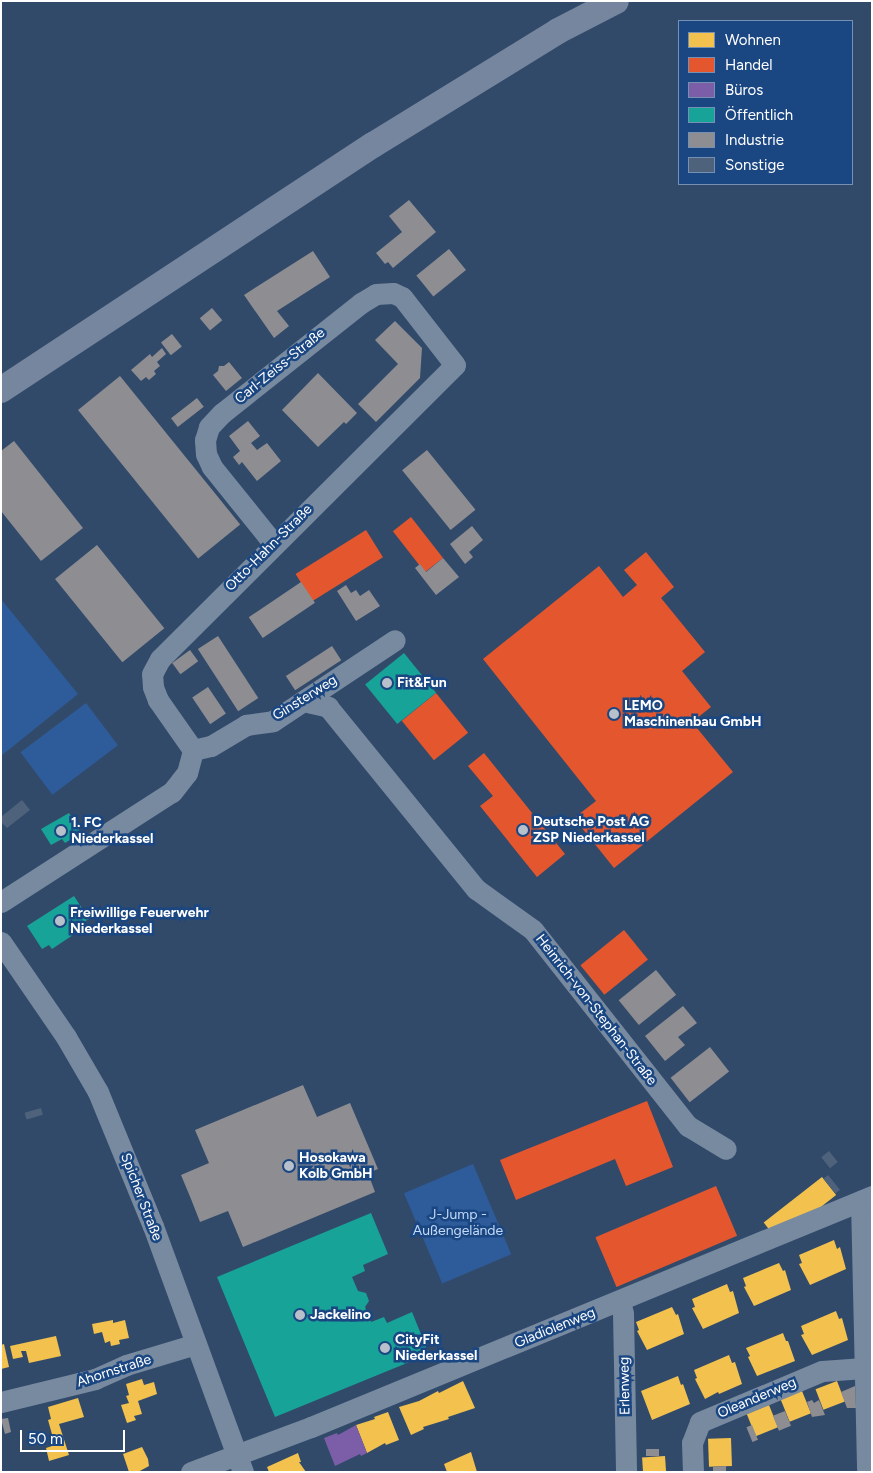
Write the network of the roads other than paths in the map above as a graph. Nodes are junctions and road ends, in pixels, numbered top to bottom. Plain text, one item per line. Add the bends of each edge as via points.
1 (616, 1) edge
2 (455, 365) joint
3 (1, 390) edge
4 (273, 543) junction
5 (394, 640) dead end
6 (303, 701) junction
7 (193, 750) junction
8 (1, 902) edge
9 (1, 942) edge
10 (726, 1148) dead end
11 (866, 1198) edge
12 (620, 1302) junction
13 (196, 1344) junction
14 (867, 1360) edge
15 (1, 1402) edge
16 (240, 1463) edge
17 (190, 1472) edge
18 (626, 1472) edge
19 (693, 1472) edge
20 (867, 1472) edge

1 - 3 main road via 558,30 373,145
2 - 4 street, Otto-Hahn-Straße
2 - 4 street, Carl-Zeiss-Straße via 402,297 393,293 376,294 343,315 222,413 209,427 205,440 206,454 212,467
4 - 7 street, Otto-Hahn-Straße via 160,659 152,674 158,700
5 - 6 street, Ginsterweg
6 - 7 street, Ginsterweg via 273,721 246,725 211,746
6 - 10 street, Heinrich-von-Stephan-Straße via 328,707 476,889 532,930 688,1126
7 - 8 street via 187,773 172,792
9 - 13 street, Spicher Straße via 66,1037 98,1092 153,1226
11 - 12 street, Gladiolenweg
11 - 14 street
12 - 16 street, Gladiolenweg
12 - 18 street, Erlenweg via 623,1313
13 - 15 street, Ahornstraße via 126,1365 95,1379
13 - 16 street, Spicher Straße
14 - 19 street, Oleanderweg via 822,1371 700,1422 692,1443
14 - 20 street
16 - 17 street, Gladiolenweg

